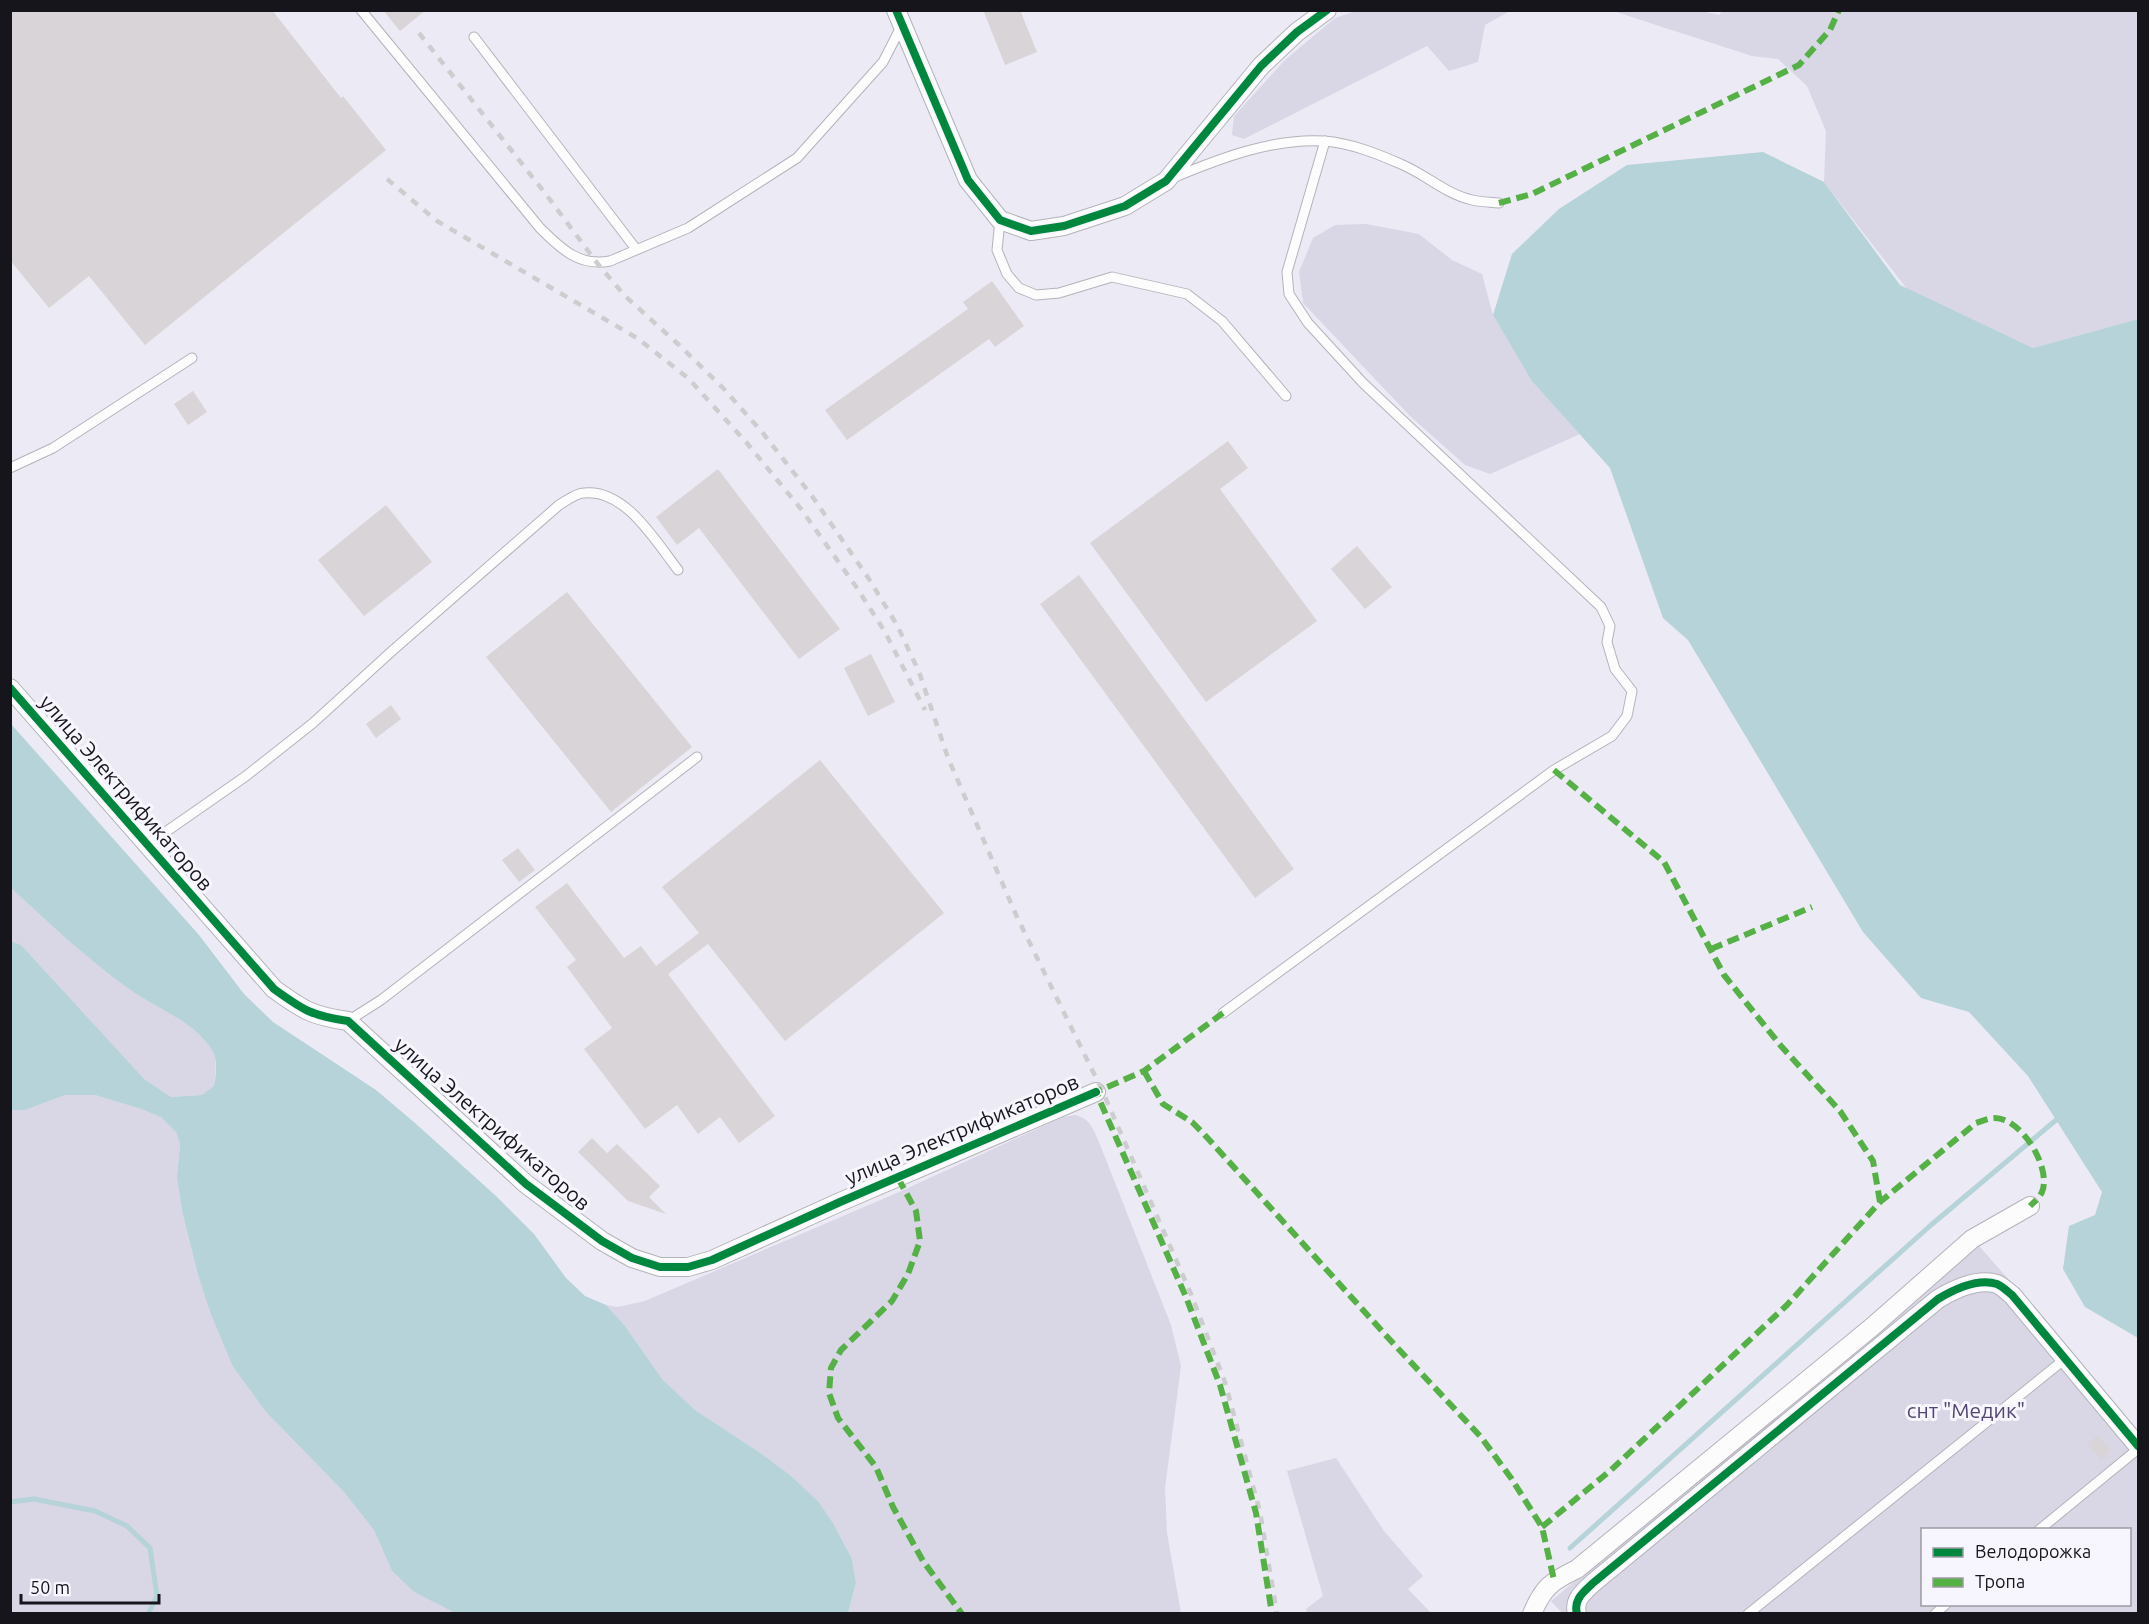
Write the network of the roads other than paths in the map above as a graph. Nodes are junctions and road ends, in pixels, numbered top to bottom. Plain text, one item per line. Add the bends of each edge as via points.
1 (361, 10) edge
2 (1327, 10) edge
3 (899, 18) edge
4 (474, 37) dead end
5 (1325, 141) junction
6 (1166, 181) junction
7 (1499, 203) dead end
8 (1000, 220) junction
9 (636, 249) junction
10 (192, 358) dead end
11 (1286, 396) dead end
12 (10, 468) edge
13 (678, 570) dead end
14 (10, 688) edge
15 (697, 757) dead end
16 (147, 845) junction
17 (1223, 1013) dead end
18 (348, 1021) junction
19 (1096, 1092) dead end
20 (2030, 1206) dead end
21 (2065, 1359) junction
22 (2139, 1447) edge
23 (2041, 1528) edge
24 (1532, 1614) edge
25 (1577, 1614) edge
26 (1748, 1614) edge

1 - 9 lane via 558,245 574,258 597,263
2 - 6 street via 1261,66
3 - 8 street via 968,180
3 - 9 lane via 883,62 797,158 688,228
4 - 9 lane
5 - 6 lane via 1281,143 1244,152
5 - 7 lane via 1395,161 1472,200
5 - 17 lane via 1287,272 1289,294 1308,323 1363,383 1601,607 1610,626 1607,642 1615,669 1632,691 1627,716 1612,736 1554,770
6 - 8 street via 1125,206 1064,226 1031,231
8 - 11 lane via 997,250 1007,274 1019,288 1036,295 1059,293 1112,277 1187,294 1222,321
10 - 12 lane via 53,448
13 - 16 lane via 639,520 618,501 603,493 582,492 559,505 313,723 246,776
14 - 16 street, улица Электрификаторов
15 - 18 lane via 381,1000
16 - 18 street, улица Электрификаторов via 274,989 304,1011
18 - 19 street, улица Электрификаторов via 526,1184 602,1241 632,1258 660,1267 688,1267 712,1260
20 - 24 street via 1972,1239 1872,1327 1577,1569 1554,1580 1538,1599
21 - 22 street
21 - 25 street via 2012,1295 1996,1284 1958,1288 1938,1299 1593,1583 1579,1597
21 - 26 lane
22 - 23 lane

